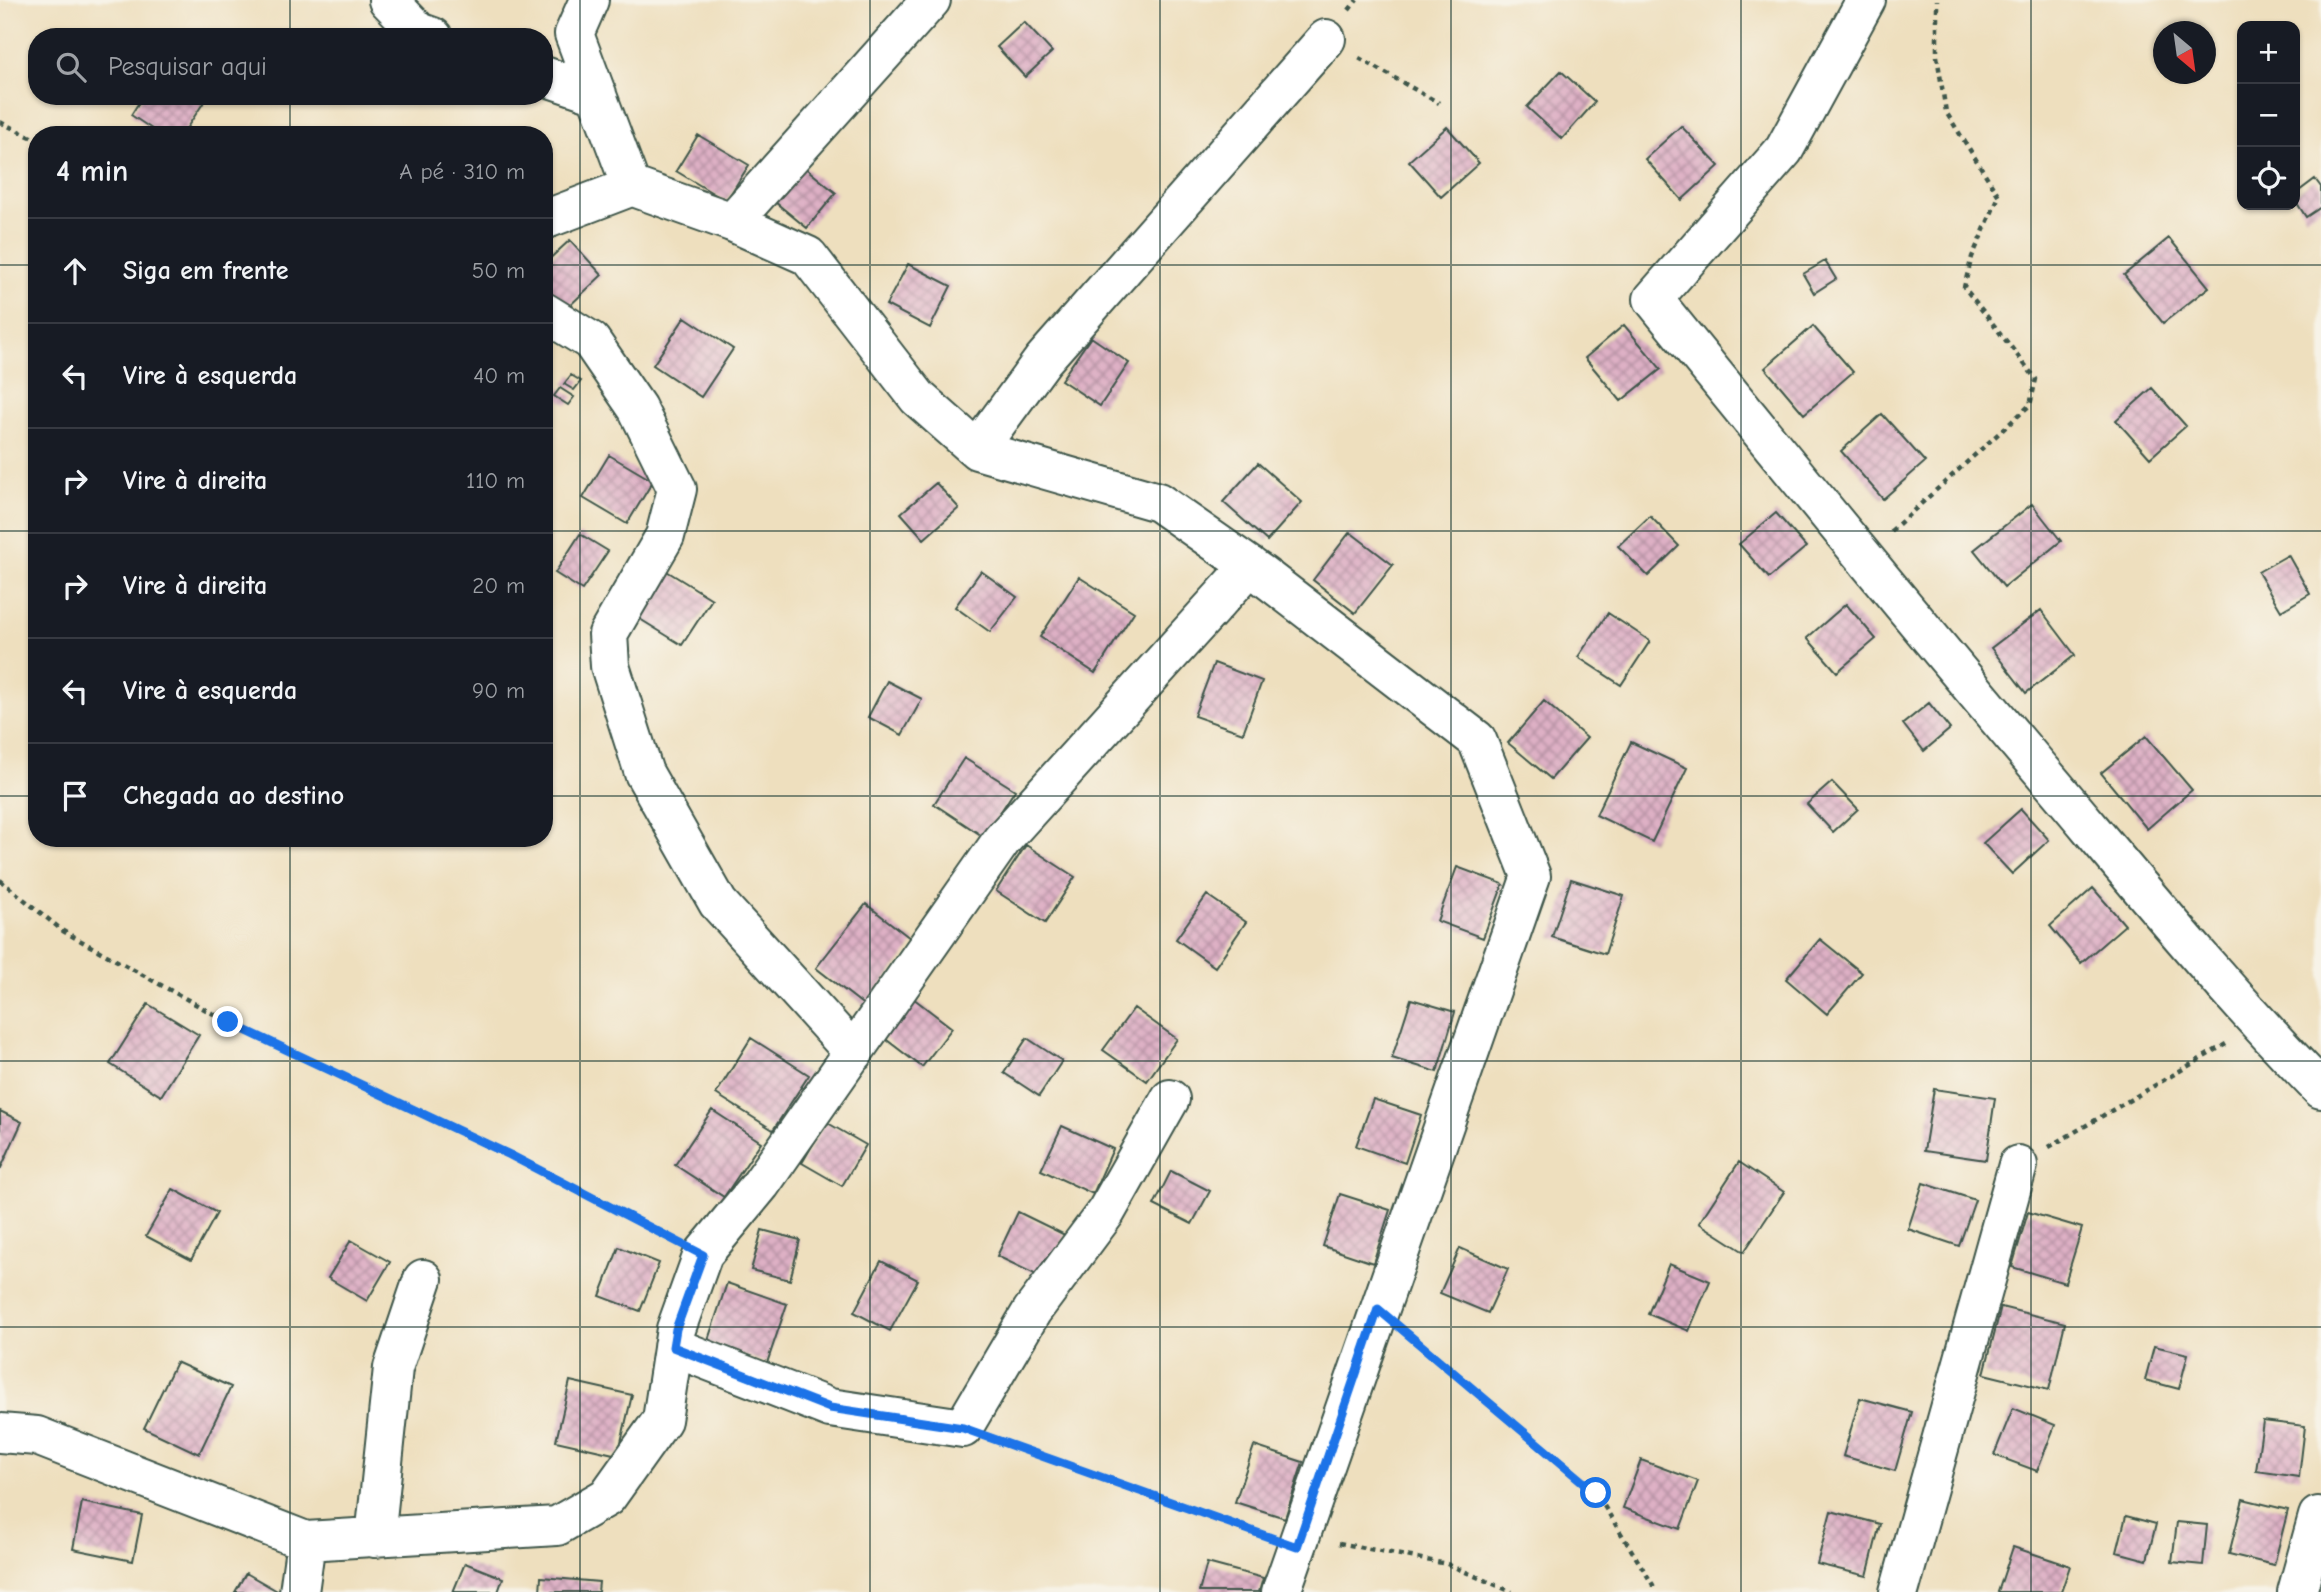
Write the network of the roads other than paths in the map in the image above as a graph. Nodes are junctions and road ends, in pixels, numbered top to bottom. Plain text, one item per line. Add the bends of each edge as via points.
1 (388, 0) edge
2 (589, 0) edge
3 (931, 0) edge
4 (1866, 0) edge
5 (415, 28) edge
6 (1326, 39) road end
7 (553, 79) edge
8 (597, 94) junction
9 (633, 186) junction
10 (553, 217) edge
11 (732, 222) junction
12 (553, 318) edge
13 (977, 450) junction
14 (1250, 566) junction
15 (854, 1053) junction
16 (2321, 1089) edge
17 (1170, 1099) dead end
18 (2018, 1165) road end
19 (423, 1279) dead end
20 (673, 1347) junction
21 (0, 1433) edge
22 (2318, 1516) dead end
23 (375, 1538) junction
24 (306, 1541) junction
25 (299, 1592) edge
26 (1281, 1592) edge
27 (1899, 1592) edge
28 (2297, 1592) edge

1 - 5 street
2 - 8 street via 574,34
3 - 11 street
4 - 16 street via 1784,150 1653,299 1862,558 2258,1025
6 - 13 street via 1043,360
7 - 8 street
8 - 9 street
9 - 10 street
9 - 11 street
11 - 13 street via 808,256 918,398
12 - 15 street via 591,341 637,408 677,489 665,536 608,634 610,666 644,773 718,903
13 - 14 street via 1158,502
14 - 15 street via 1002,839
14 - 26 street via 1477,740 1531,876
15 - 20 street via 761,1184 703,1255
17 - 20 street via 1106,1212 1032,1311 963,1428 830,1408
18 - 27 street
19 - 23 street via 393,1368
20 - 23 street via 662,1420 607,1497 557,1525
21 - 24 street via 37,1436
22 - 28 street
23 - 24 street
24 - 25 street

